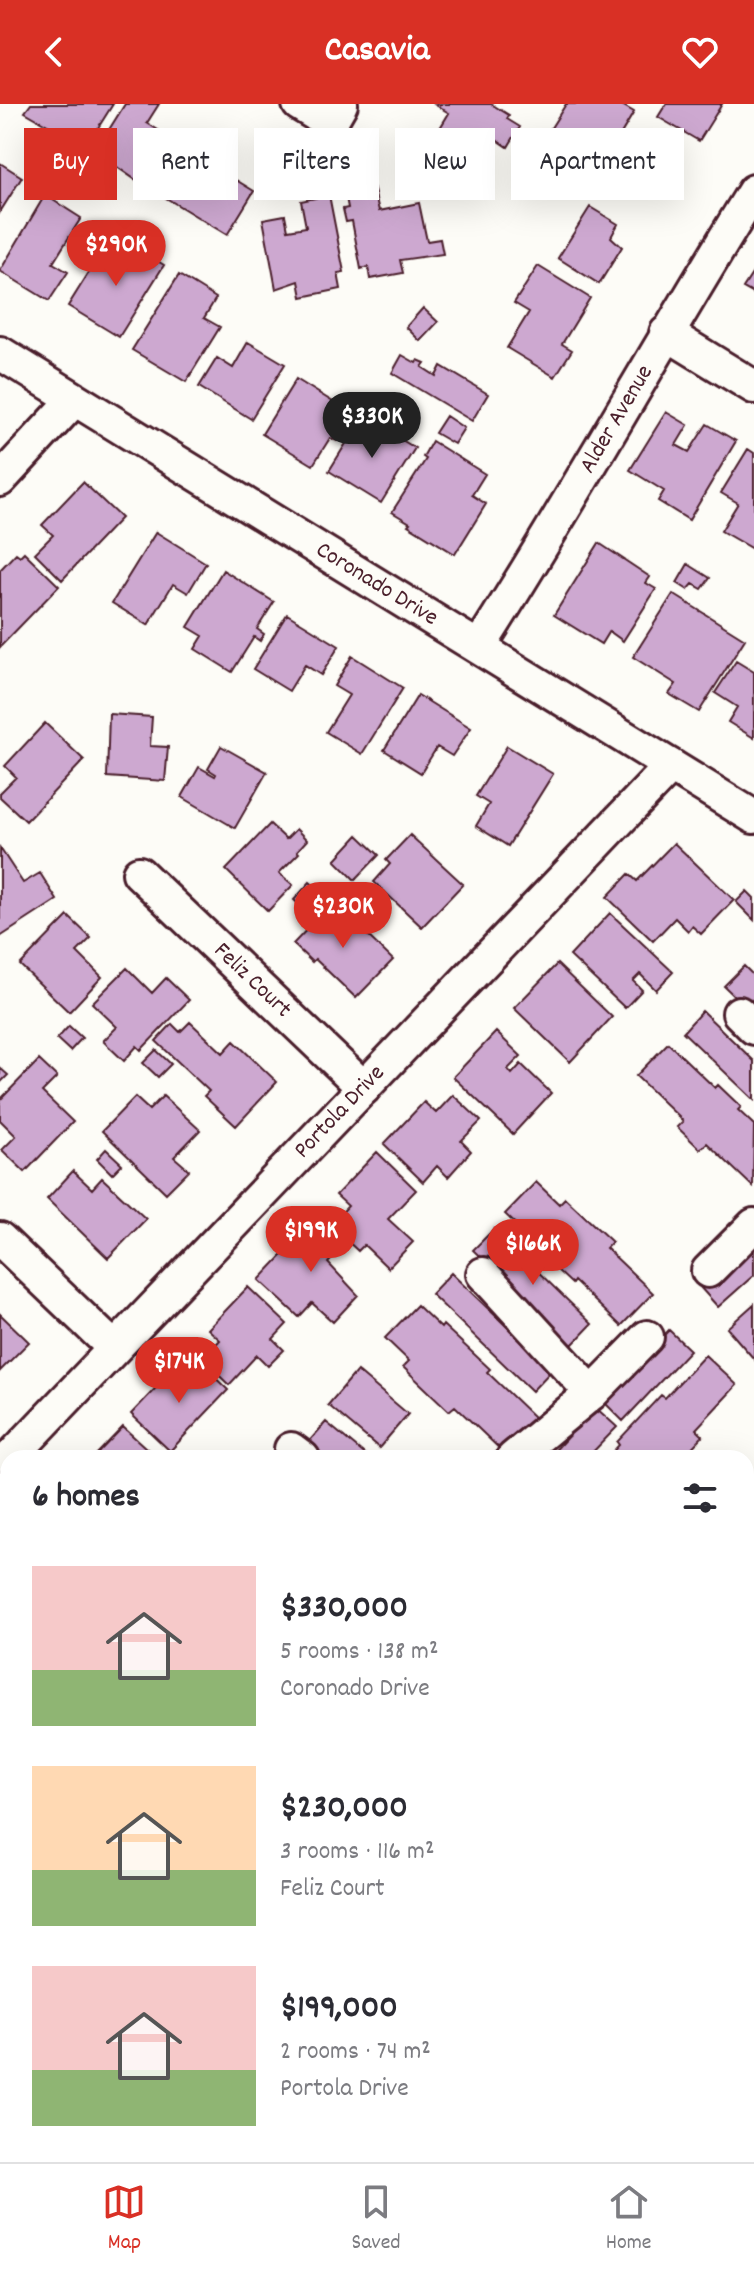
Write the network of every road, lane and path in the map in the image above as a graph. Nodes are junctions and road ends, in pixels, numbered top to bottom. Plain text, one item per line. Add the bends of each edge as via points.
1 (299, 104) edge
2 (335, 113) edge
3 (754, 191) edge
4 (666, 333) junction
5 (0, 353) edge
6 (754, 387) edge
7 (74, 400) junction
8 (0, 480) edge
9 (479, 647) junction
10 (671, 766) junction
11 (754, 817) edge
12 (139, 873) dead end
13 (364, 1088) junction
14 (754, 1225) edge
15 (0, 1239) edge
16 (708, 1271) dead end
17 (483, 1274) dead end
18 (647, 1337) dead end
19 (114, 1348) junction
20 (592, 1393) junction
21 (18, 1450) edge
22 (523, 1450) edge

1 - 2 street
3 - 4 street, Alder Avenue
4 - 6 street
4 - 9 street, Alder Avenue via 548,539
5 - 7 street, Coronado Drive
7 - 8 street
7 - 9 street, Coronado Drive
9 - 10 street, Coronado Drive
10 - 11 street, Coronado Drive
10 - 13 street, Portola Drive
12 - 13 street, Feliz Court
13 - 19 street, Portola Drive
14 - 16 street
15 - 19 street
17 - 20 street
18 - 20 street
19 - 21 street, Portola Drive
20 - 22 street

